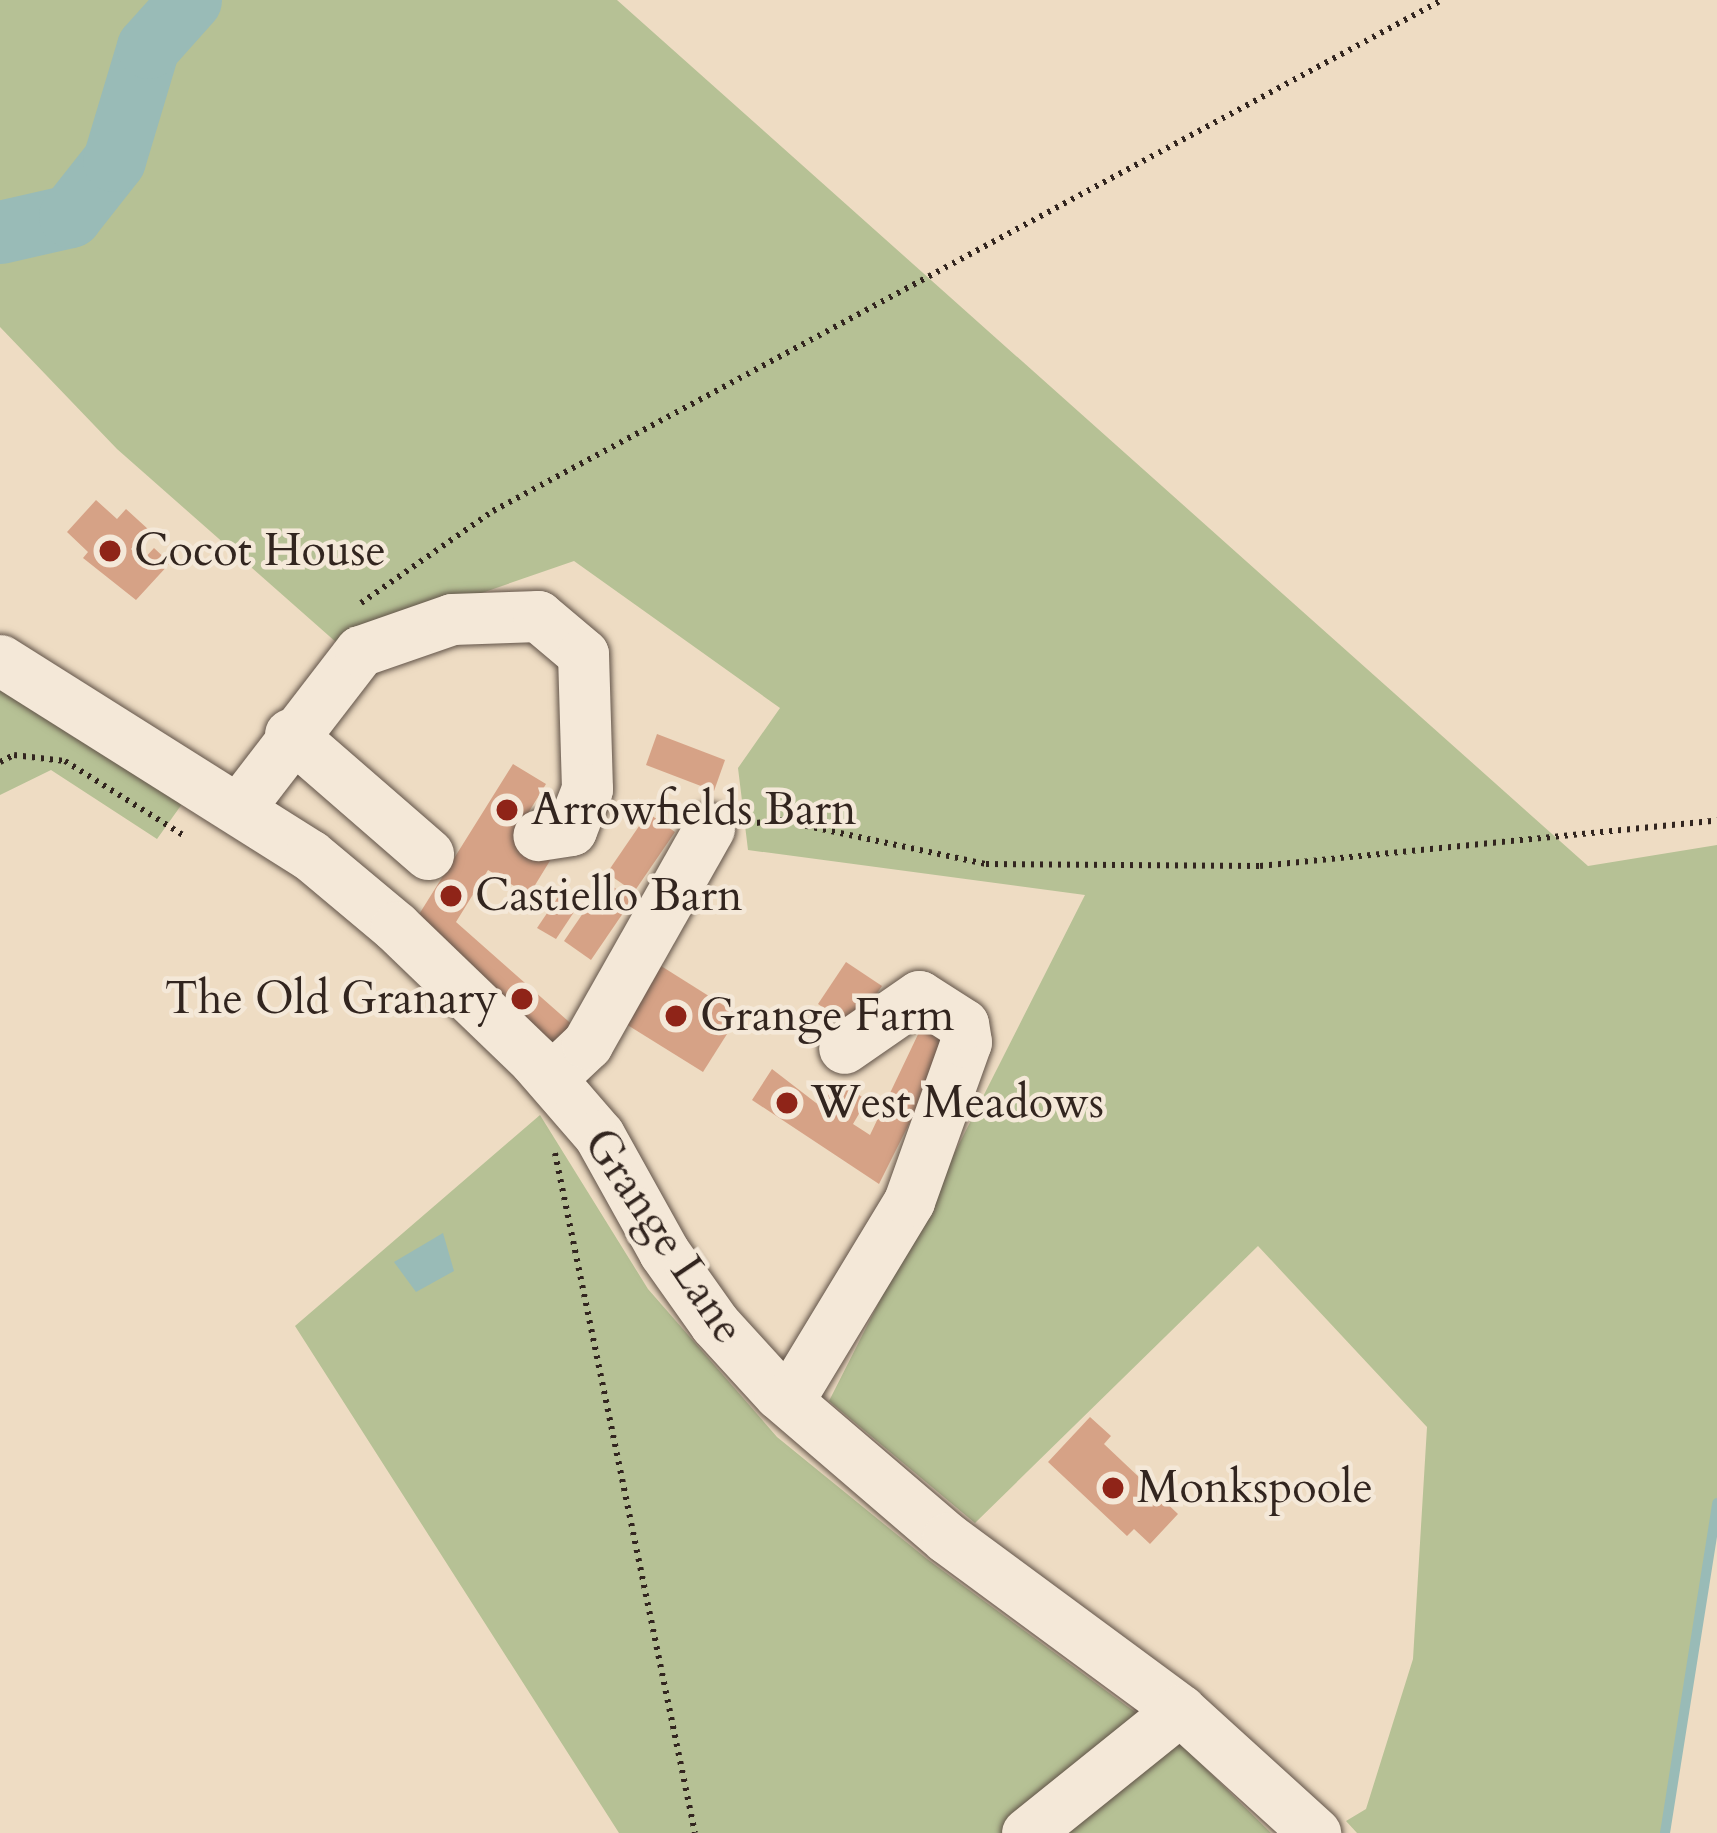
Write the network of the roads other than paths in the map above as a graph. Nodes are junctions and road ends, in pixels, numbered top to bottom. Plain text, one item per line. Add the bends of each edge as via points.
1 (0, 660) edge
2 (290, 734) junction
3 (239, 808) junction
4 (709, 828) road end
5 (538, 836) dead end
6 (428, 854) dead end
7 (844, 1048) dead end
8 (551, 1078) junction
9 (788, 1402) junction
10 (1180, 1709) junction
11 (1027, 1833) edge
12 (1315, 1833) edge

1 - 3 street, Grange Lane via 60,705
2 - 3 street
2 - 5 street via 360,651 452,619 538,616 584,654 587,788 571,830
2 - 6 street
3 - 8 street, Grange Lane via 396,927
4 - 8 street via 587,1044
7 - 9 street via 919,997 963,1024 966,1042 909,1201
8 - 9 street, Grange Lane via 599,1135 715,1324
9 - 10 street, Grange Lane via 946,1538
10 - 11 street
10 - 12 street, Grange Lane

